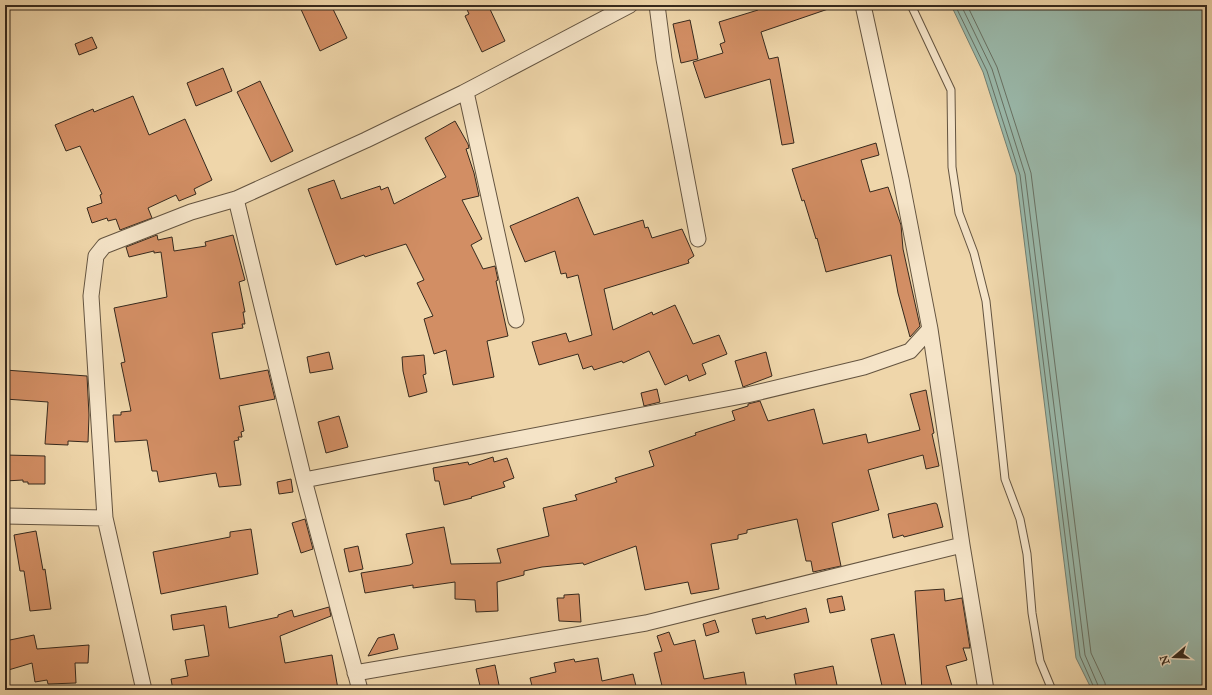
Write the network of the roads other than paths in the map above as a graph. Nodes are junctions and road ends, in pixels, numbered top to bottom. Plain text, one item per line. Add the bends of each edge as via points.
1 (630, 5) edge
2 (657, 5) edge
3 (863, 5) edge
4 (911, 5) edge
5 (466, 92) junction
6 (236, 199) junction
7 (698, 239) dead end
8 (516, 320) dead end
9 (930, 329) junction
10 (304, 480) junction
11 (5, 516) edge
12 (105, 518) junction
13 (962, 545) junction
14 (355, 673) junction
15 (144, 690) edge
16 (360, 690) edge
17 (986, 690) edge
18 (1052, 690) edge

1 - 5 street
2 - 7 street via 664,59
3 - 9 street
4 - 18 lane via 951,90 952,166 959,213 974,253 986,301 1005,479 1020,518 1040,661
5 - 6 street
5 - 8 street
6 - 10 street
6 - 12 street via 191,212 104,246 96,256 91,296
9 - 10 street via 910,351 856,369 747,394
9 - 13 street
10 - 14 street
11 - 12 street
12 - 15 street
13 - 14 street via 646,623
13 - 17 street
14 - 16 street

